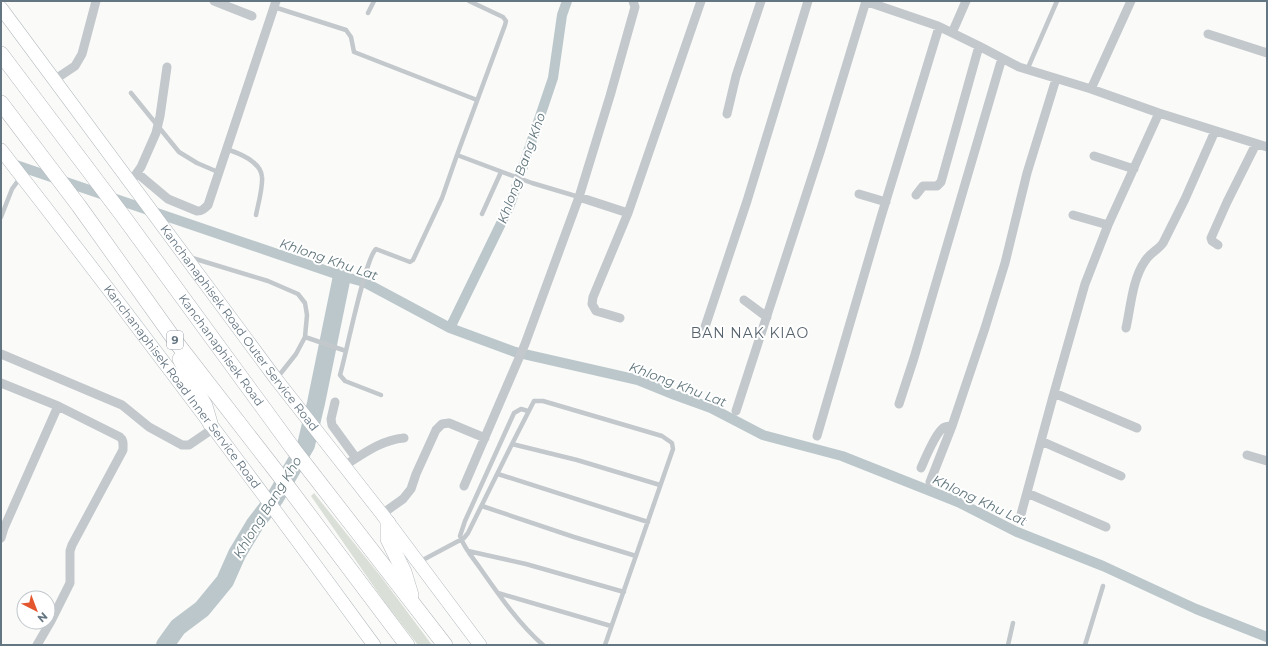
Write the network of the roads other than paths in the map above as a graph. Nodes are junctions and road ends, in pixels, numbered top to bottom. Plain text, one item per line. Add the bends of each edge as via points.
1 (96, 1) edge
2 (214, 1) edge
3 (374, 1) edge
4 (469, 1) edge
5 (633, 1) edge
6 (701, 1) edge
7 (761, 1) edge
8 (808, 1) edge
9 (866, 1) edge
10 (966, 1) edge
11 (1057, 1) edge
12 (1131, 1) edge
13 (275, 4) edge
14 (1, 8) edge
15 (368, 13) dead end
16 (252, 16) dead end
17 (939, 27) junction
18 (952, 33) junction
19 (1208, 34) dead end
20 (978, 46) junction
21 (1267, 53) edge
22 (1, 54) edge
23 (1002, 58) junction
24 (167, 67) dead end
25 (1027, 70) junction
26 (1056, 78) junction
27 (54, 80) junction
28 (1091, 89) junction
29 (130, 93) dead end
30 (478, 100) junction
31 (1, 103) edge
32 (1159, 113) junction
33 (727, 114) dead end
34 (158, 125) junction
35 (1215, 131) junction
36 (1256, 144) junction
37 (1267, 147) edge
38 (226, 149) junction
39 (1, 150) edge
40 (457, 155) junction
41 (1094, 156) dead end
42 (1134, 169) junction
43 (218, 172) junction
44 (501, 172) junction
45 (19, 173) junction
46 (135, 182) junction
47 (859, 194) dead end
48 (916, 195) dead end
49 (579, 197) junction
50 (886, 202) junction
51 (628, 213) junction
52 (482, 214) dead end
53 (256, 215) dead end
54 (1073, 215) dead end
55 (1, 218) edge
56 (1108, 225) junction
57 (1218, 245) dead end
58 (186, 256) junction
59 (744, 300) dead end
60 (766, 317) junction
61 (620, 318) dead end
62 (705, 327) dead end
63 (1126, 328) dead end
64 (305, 337) junction
65 (179, 346) junction
66 (345, 350) junction
67 (1, 354) edge
68 (276, 379) junction
69 (1, 383) edge
70 (1054, 393) junction
71 (381, 395) dead end
72 (335, 402) dead end
73 (899, 404) dead end
74 (58, 406) junction
75 (528, 411) junction
76 (736, 411) dead end
77 (212, 426) junction
78 (952, 426) junction
79 (1137, 428) dead end
80 (817, 436) dead end
81 (404, 438) dead end
82 (485, 438) junction
83 (1041, 441) junction
84 (512, 444) junction
85 (1247, 455) dead end
86 (356, 458) junction
87 (1267, 461) edge
88 (344, 466) junction
89 (921, 468) dead end
90 (498, 474) junction
91 (1121, 476) dead end
92 (930, 482) dead end
93 (660, 485) junction
94 (464, 486) dead end
95 (1026, 493) junction
96 (482, 506) junction
97 (1020, 518) dead end
98 (385, 519) junction
99 (648, 522) junction
100 (1106, 527) dead end
101 (1, 538) edge
102 (461, 540) junction
103 (468, 551) junction
104 (636, 556) junction
105 (418, 563) junction
106 (1103, 586) dead end
107 (624, 592) junction
108 (498, 593) junction
109 (413, 604) junction
110 (1013, 622) dead end
111 (611, 626) junction
112 (37, 645) edge
113 (374, 645) edge
114 (407, 645) edge
115 (445, 645) edge
116 (480, 645) edge
117 (543, 645) edge
118 (605, 645) edge
119 (1008, 645) edge
120 (1085, 645) edge

1 - 27 street via 82,54 75,66
2 - 16 street
3 - 15 lane
4 - 30 lane via 503,17 506,21
5 - 49 street via 635,7
6 - 51 street
7 - 33 street via 736,76
8 - 62 street via 747,201
9 - 17 street
9 - 60 street
10 - 18 street
11 - 25 lane
12 - 28 street
13 - 30 lane via 346,30 351,37 354,52
13 - 38 street
14 - 27 main road, Kanchanaphisek Road Outer Service Road
17 - 18 street
17 - 50 street
18 - 20 street
19 - 21 street
20 - 23 street
20 - 48 street via 942,182 938,186 923,186
22 - 109 highway, Kanchanaphisek Road via 294,450
23 - 25 street
23 - 73 street
24 - 34 street
25 - 26 street
26 - 28 street
26 - 78 street via 1027,173 1005,263
27 - 46 main road, Kanchanaphisek Road Outer Service Road
28 - 32 street
29 - 34 lane
30 - 40 lane
31 - 65 highway, 9 via 79,206
32 - 35 street
32 - 42 street
34 - 43 lane via 179,152
34 - 46 street
35 - 36 street
35 - 63 street via 1163,244 1149,255 1140,270
36 - 37 street
36 - 57 street via 1211,238
38 - 43 street
38 - 53 lane via 251,160 261,171
39 - 45 main road, Kanchanaphisek Road Inner Service Road
40 - 44 lane
40 - 66 lane via 442,198 413,260 410,262 376,249 374,252 361,287
41 - 42 street
42 - 56 street
43 - 46 street via 208,205 200,211
44 - 49 lane
44 - 52 lane
45 - 55 lane
45 - 77 main road, Kanchanaphisek Road Inner Service Road
46 - 58 main road, Kanchanaphisek Road Outer Service Road
47 - 50 street
49 - 51 street
49 - 82 street via 525,344
50 - 80 street
51 - 61 street via 593,296 592,304 596,312
54 - 56 street
56 - 70 street via 1085,284
58 - 64 lane via 268,281 298,294 305,303 307,315
58 - 68 main road, Kanchanaphisek Road Outer Service Road
59 - 60 street
60 - 76 street
64 - 66 lane
64 - 68 lane via 296,354
65 - 77 highway via 180,360 205,406
65 - 114 highway, 9
66 - 71 lane via 340,375 342,378
67 - 77 street via 122,405 149,427 182,445 189,445
68 - 88 main road, Kanchanaphisek Road Outer Service Road
69 - 74 street
70 - 79 street
70 - 83 street
72 - 86 street via 332,425
74 - 101 street
74 - 112 street via 122,438 123,450 72,545 70,583
75 - 84 lane
75 - 93 lane via 534,401 543,401 662,436 672,443 673,449
75 - 102 lane via 521,409 514,413 465,521
77 - 113 main road, Kanchanaphisek Road Inner Service Road
78 - 89 street via 941,429
78 - 92 street
81 - 86 street via 378,445
82 - 94 street
82 - 98 street via 449,423 442,424 436,430 411,489
83 - 91 street
83 - 95 street
84 - 90 lane
84 - 93 lane
85 - 87 street
86 - 88 street
88 - 98 main road, Kanchanaphisek Road Outer Service Road
90 - 96 lane
90 - 99 lane
93 - 99 lane
95 - 97 street
95 - 100 street
96 - 102 lane via 468,533
96 - 104 lane
98 - 105 main road, Kanchanaphisek Road Outer Service Road
98 - 109 highway via 388,539 404,572
99 - 104 lane
102 - 103 lane
102 - 105 lane
103 - 107 lane via 526,564
103 - 108 lane
104 - 107 lane
105 - 116 main road, Kanchanaphisek Road Outer Service Road
106 - 120 lane
107 - 111 lane
108 - 111 lane
108 - 117 lane via 529,632
109 - 115 highway, Kanchanaphisek Road
110 - 119 lane
111 - 118 lane

